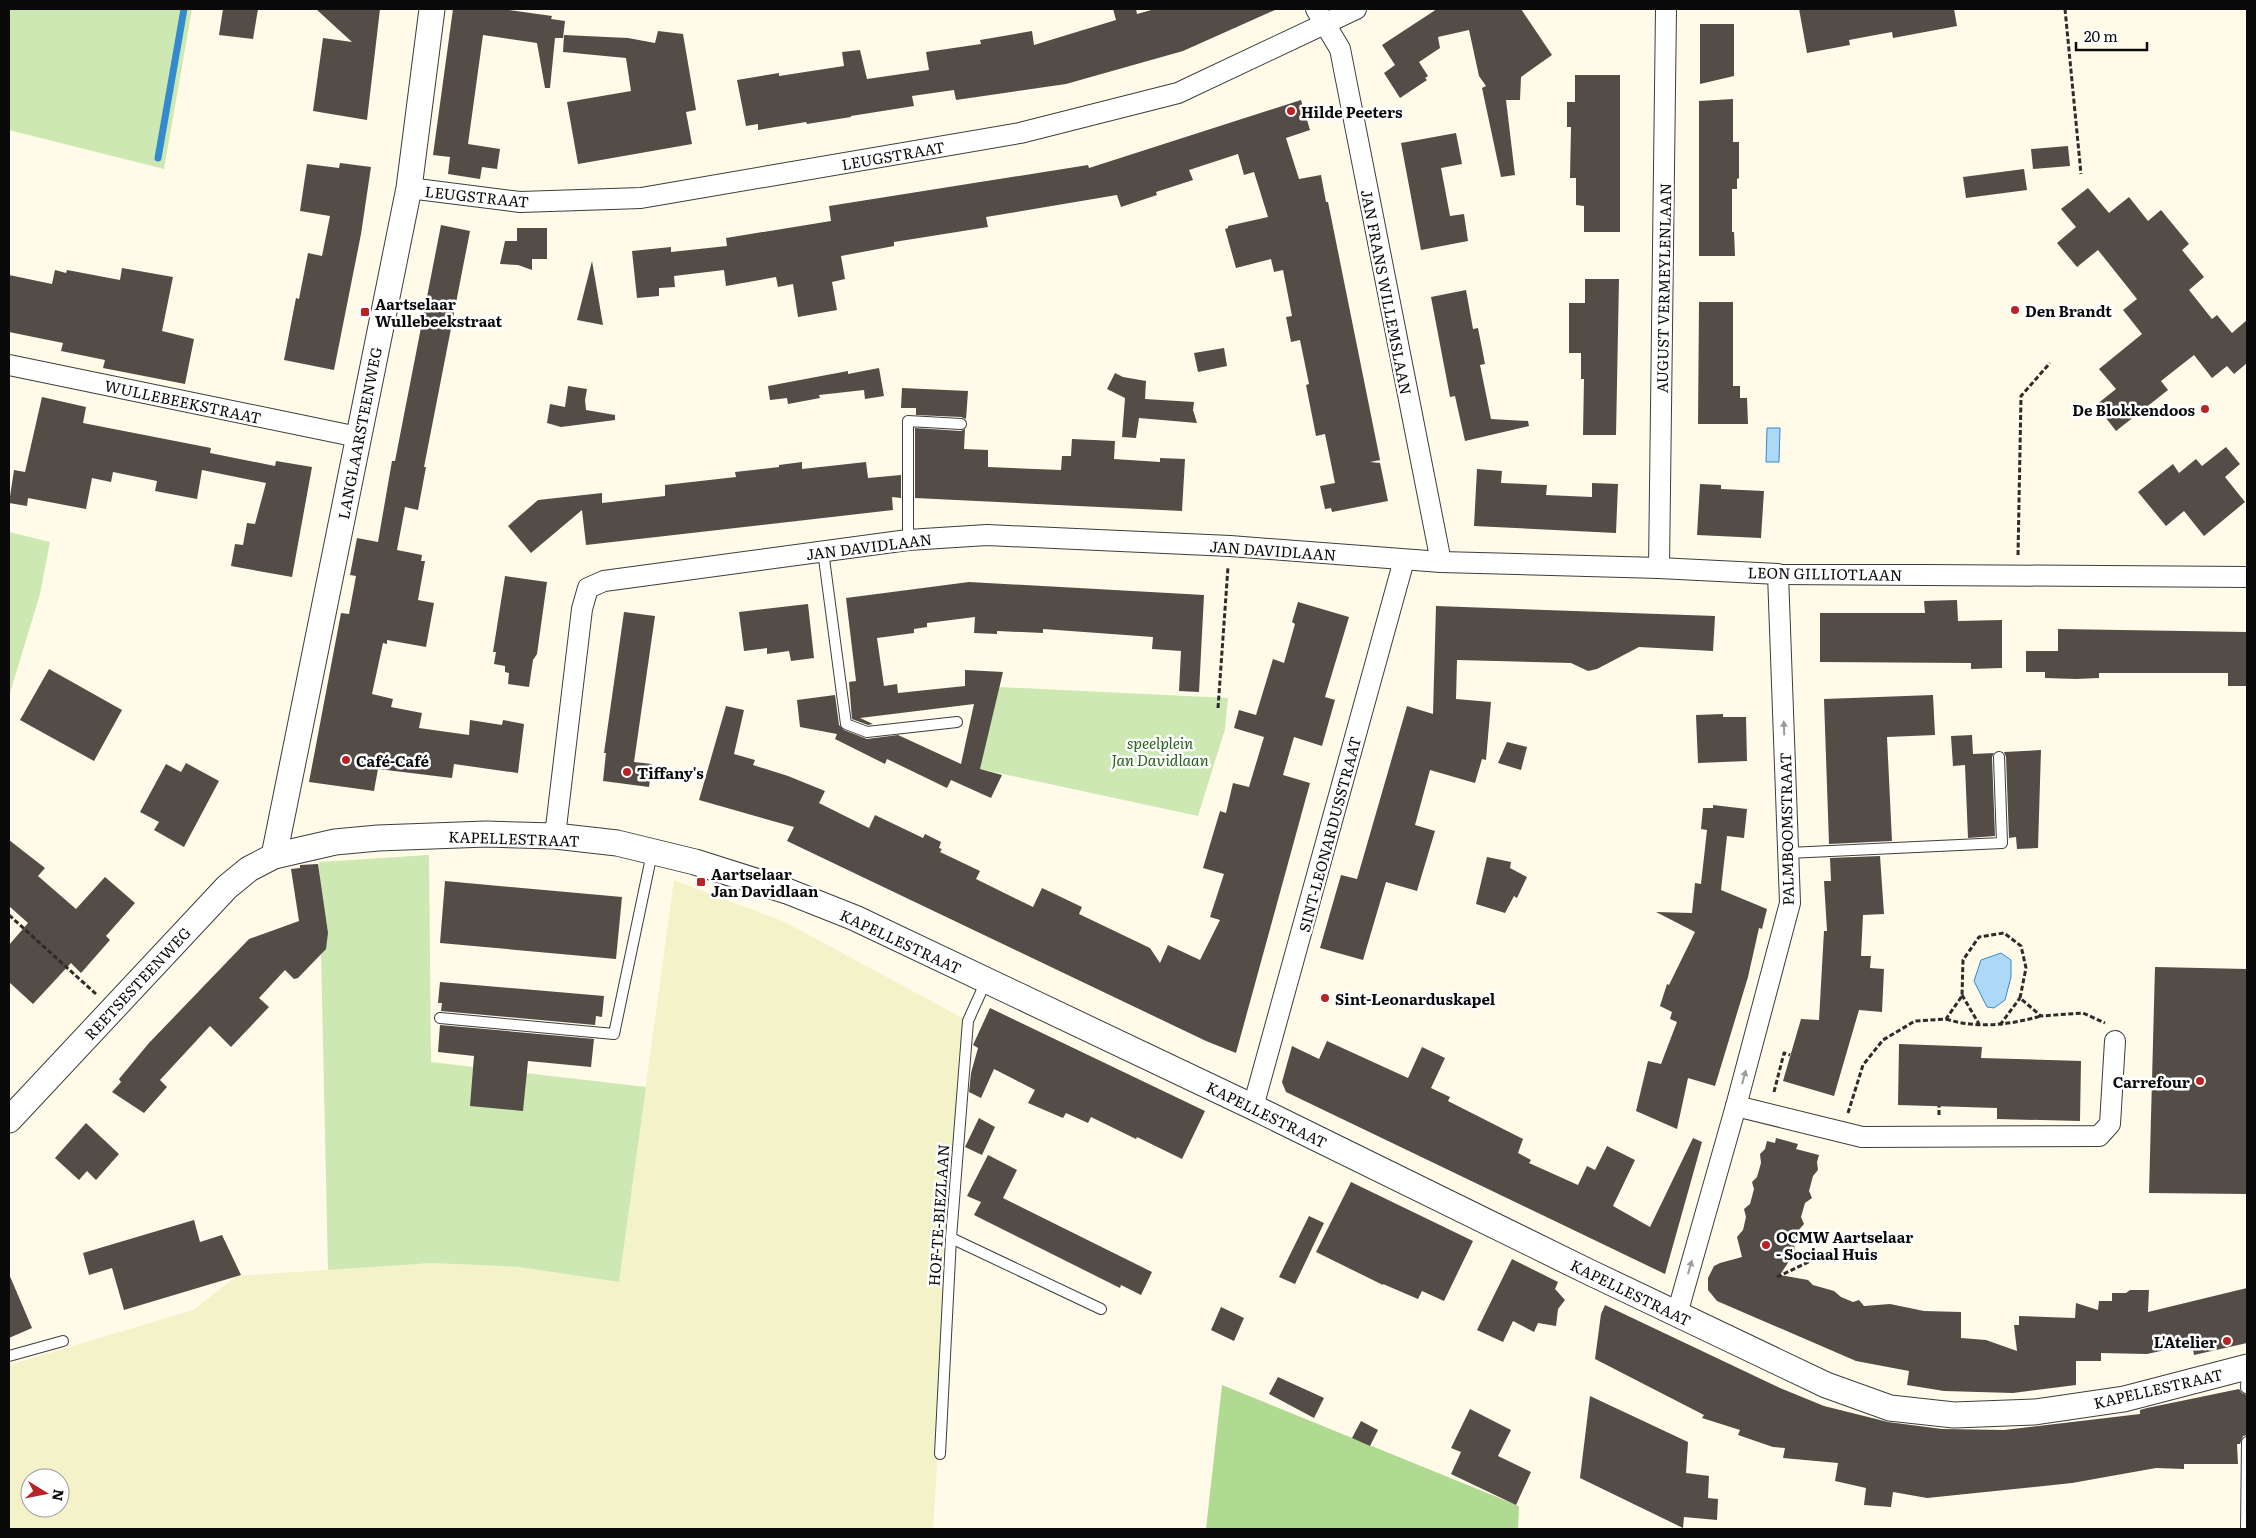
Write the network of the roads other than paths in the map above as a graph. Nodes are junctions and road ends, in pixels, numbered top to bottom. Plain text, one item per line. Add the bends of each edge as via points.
1 (432, 9) edge
2 (1356, 9) edge
3 (1666, 9) edge
4 (1321, 17) edge
5 (408, 188) junction
6 (9, 365) edge
7 (961, 424) dead end
8 (358, 436) junction
9 (908, 540) junction
10 (823, 551) junction
11 (1404, 560) junction
12 (1441, 562) junction
13 (1659, 568) junction
14 (1778, 574) junction
15 (2247, 577) edge
16 (957, 722) dead end
17 (1999, 757) dead end
18 (555, 836) junction
19 (652, 852) junction
20 (1788, 853) junction
21 (274, 856) junction
22 (986, 981) junction
23 (440, 1018) dead end
24 (2115, 1042) road end
25 (1736, 1106) junction
26 (1253, 1107) junction
27 (9, 1120) edge
28 (950, 1238) junction
29 (1101, 1309) dead end
30 (1677, 1314) junction
31 (63, 1341) dead end
32 (9, 1356) edge
33 (2247, 1374) edge
34 (2247, 1442) edge
35 (940, 1454) dead end
36 (2246, 1529) edge

1 - 5 street, LANGLAARSTEENWEG
2 - 4 street, LEUGSTRAAT
3 - 13 street, AUGUST VERMEYLENLAAN
4 - 5 street, LEUGSTRAAT via 1178,93 1020,133 640,198 520,202
4 - 12 street, JAN FRANS WILLEMSLAAN via 1340,48
5 - 8 street, LANGLAARSTEENWEG
6 - 8 street, WULLEBEEKSTRAAT
7 - 9 lane via 908,421
8 - 21 street, LANGLAARSTEENWEG
9 - 10 street, JAN DAVIDLAAN
9 - 11 street, JAN DAVIDLAAN via 987,535 1230,546
10 - 16 lane via 846,724 867,732
10 - 18 street, JAN DAVIDLAAN via 604,580 588,588 582,609
11 - 12 street, LEON GILLIOTLAAN
11 - 26 street, SINT-LEONARDUSSTRAAT
12 - 13 street, LEON GILLIOTLAAN
13 - 14 street, LEON GILLIOTLAAN
14 - 15 street, LEON GILLIOTLAAN
20 -> 14 street, PALMBOOMSTRAAT
17 - 20 lane via 2002,843
18 - 19 street, KAPELLESTRAAT via 617,843
18 - 21 street, KAPELLESTRAAT via 486,834 378,838 335,842
19 - 22 street, KAPELLESTRAAT via 787,890 855,918
19 - 23 lane via 614,1034
25 -> 20 street, PALMBOOMSTRAAT via 1790,903
21 - 27 street, REETSESTEENWEG via 249,869 227,887
22 - 26 street, KAPELLESTRAAT
22 - 28 lane, HOF-TE-BIEZLAAN via 968,1021
24 - 25 street via 2110,1124 2099,1136 1862,1137
30 -> 25 street, PALMBOOMSTRAAT
26 - 30 street, KAPELLESTRAAT
28 - 29 lane
28 - 35 lane, HOF-TE-BIEZLAAN
30 - 33 street, KAPELLESTRAAT via 1826,1385 1890,1408 1954,1415 2035,1412 2124,1399
31 - 32 lane
34 - 36 lane

